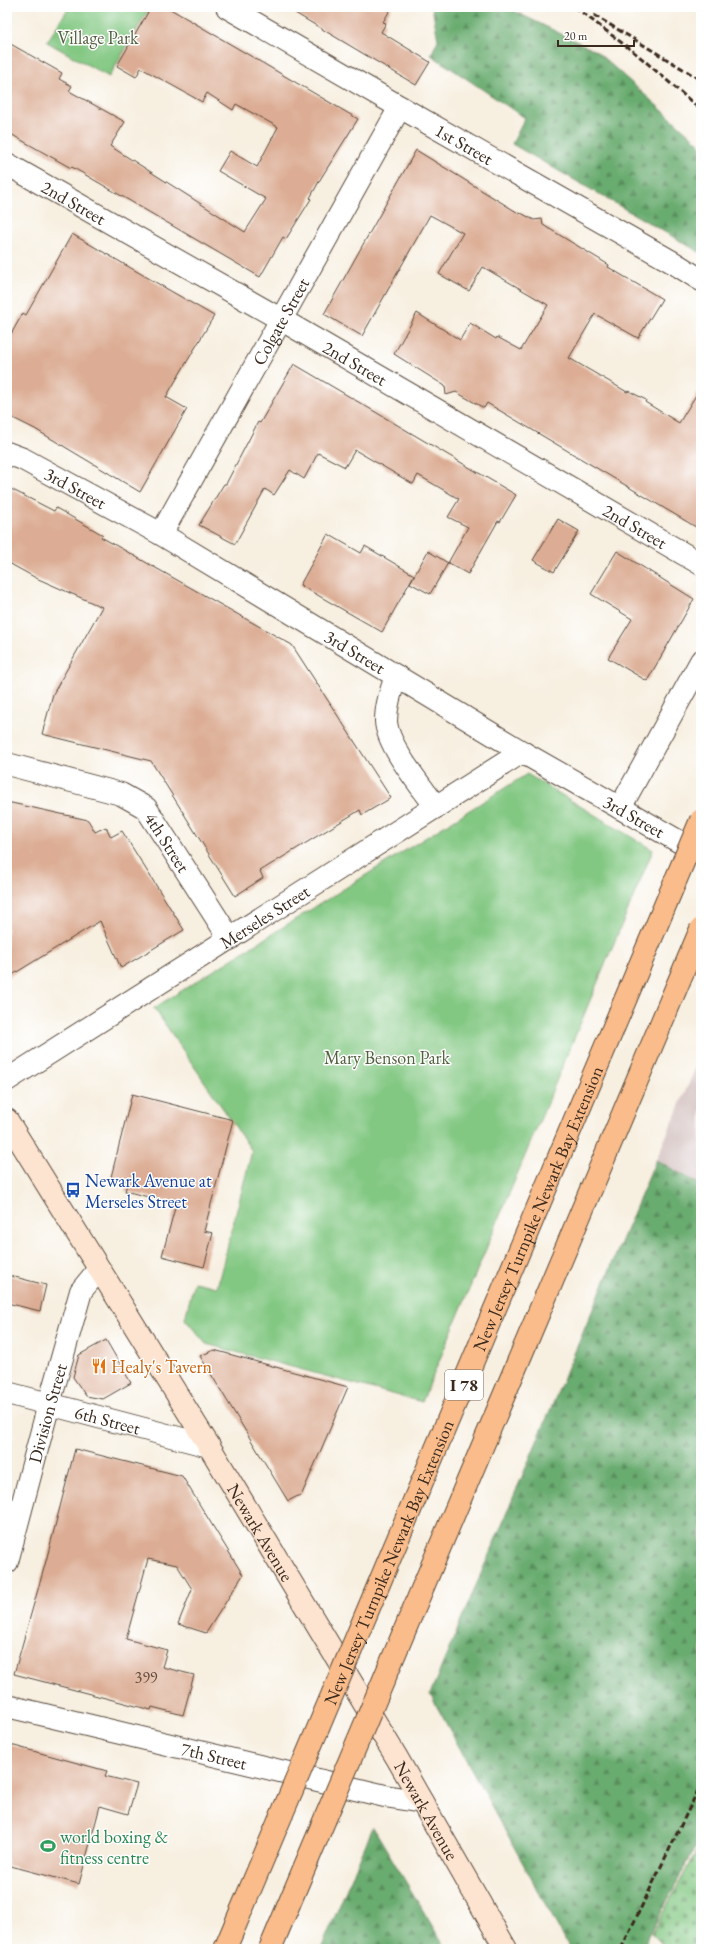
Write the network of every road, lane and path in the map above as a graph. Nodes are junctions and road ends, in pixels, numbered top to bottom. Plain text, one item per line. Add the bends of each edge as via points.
1 (227, 7) edge
2 (400, 108) junction
3 (7, 164) edge
4 (701, 280) edge
5 (282, 320) junction
6 (7, 453) edge
7 (161, 534) junction
8 (701, 564) edge
9 (701, 661) edge
10 (396, 676) junction
11 (522, 752) junction
12 (7, 764) edge
13 (436, 807) junction
14 (620, 808) junction
15 (701, 820) edge
16 (701, 854) edge
17 (701, 929) edge
18 (230, 938) junction
19 (7, 1080) edge
20 (7, 1120) edge
21 (99, 1269) junction
22 (7, 1393) edge
23 (49, 1404) junction
24 (209, 1446) junction
25 (7, 1562) edge
26 (7, 1706) edge
27 (422, 1802) junction
28 (225, 1949) edge
29 (270, 1949) edge
30 (506, 1949) edge

1 - 2 street, 1st Street
2 - 4 street, 1st Street
2 - 5 street, Colgate Street
3 - 5 street, 2nd Street
5 - 7 street, Colgate Street
5 - 8 street, 2nd Street
6 - 7 street, 3rd Street via 23,459
7 - 10 street, 3rd Street
9 - 14 street
10 - 11 street, 3rd Street
10 - 13 street via 387,704 386,723 394,746
11 - 13 street, Merseles Street
11 - 14 street, 3rd Street
12 - 18 street, 4th Street via 121,794 146,808
13 - 18 street, Merseles Street
14 - 16 street, 3rd Street
15 - 28 highway, New Jersey Turnpike Newark Bay Extension / I 78, bridge
17 - 29 highway, I 78, bridge
18 - 19 street, Merseles Street
20 - 21 main road, Newark Avenue
21 - 23 street, Division Street via 81,1291
21 - 24 main road, Newark Avenue
22 - 23 street, 6th Street
23 - 24 street, 6th Street
23 - 25 street, Division Street
24 - 27 main road, Newark Avenue
26 - 27 street, 7th Street via 385,1796
27 - 30 main road, Newark Avenue

